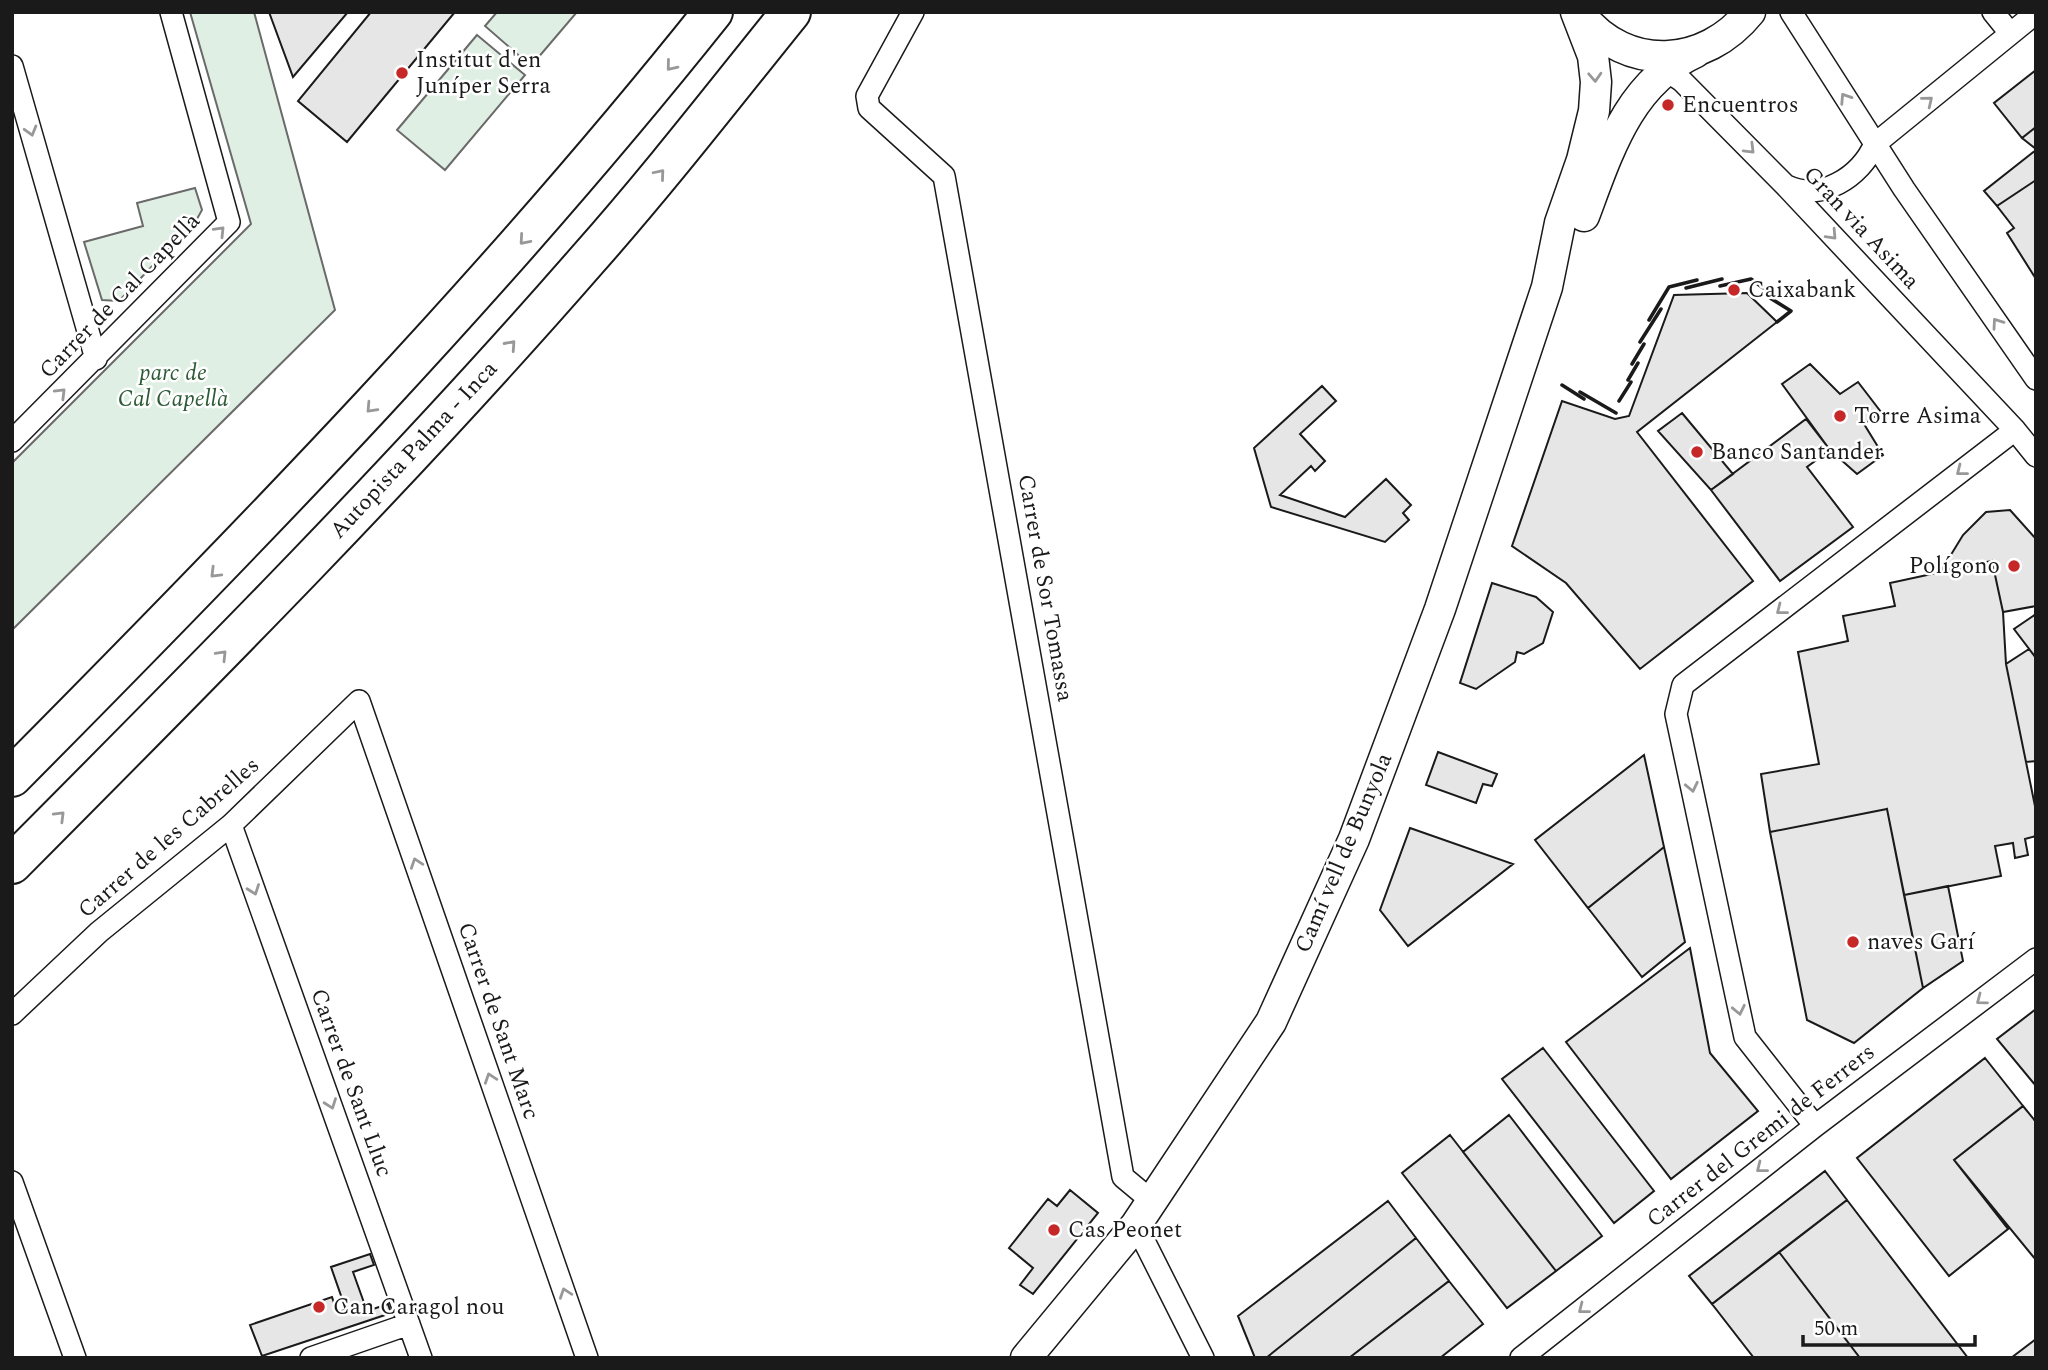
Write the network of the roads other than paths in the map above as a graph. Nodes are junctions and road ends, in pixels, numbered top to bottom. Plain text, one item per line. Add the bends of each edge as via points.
1 (171, 12) edge
2 (713, 12) edge
3 (791, 12) edge
4 (913, 12) edge
5 (1578, 12) edge
6 (1750, 12) edge
7 (1791, 12) edge
8 (1993, 12) edge
9 (2036, 13) edge
10 (2010, 33) junction
11 (1634, 52) junction
12 (1696, 52) junction
13 (12, 66) edge
14 (1665, 68) junction
15 (1875, 144) junction
16 (1785, 185) junction
17 (1547, 287) junction
18 (96, 359) junction
19 (2036, 379) edge
20 (2015, 430) junction
21 (12, 441) edge
22 (2036, 456) edge
23 (359, 701) joint
24 (12, 777) edge
25 (231, 825) junction
26 (12, 864) edge
27 (2036, 959) edge
28 (12, 1014) edge
29 (1815, 1126) junction
30 (12, 1182) edge
31 (1144, 1213) junction
32 (410, 1324) junction
33 (75, 1358) edge
34 (311, 1358) edge
35 (421, 1358) edge
36 (587, 1358) edge
37 (1026, 1358) edge
38 (1203, 1358) edge
39 (1521, 1358) edge

18 -> 1 street, Carrer de Cal Capellà via 229,222
2 -> 24 highway via 586,168 438,337 246,542
26 -> 3 highway, Autopista Palma - Inca via 206,671 465,396 590,258
4 - 31 street, Carrer de Sor Tomassa via 867,96 869,108 944,176 1124,1177
5 - 11 main road via 1605,39
5 -> 17 main road via 1593,56 1596,96
6 - 12 main road via 1728,36
15 -> 7 street, Gran via Asima
8 - 10 street
9 - 10 street
15 -> 10 street
11 - 12 main road via 1661,57
11 - 14 street, Gran via Asima
12 - 14 main road
13 -> 18 street
14 -> 16 street, Gran via Asima
14 - 17 main road via 1623,122 1579,229
15 - 16 street via 1863,163 1831,188 1810,192
19 -> 15 street, Gran via Asima
16 -> 20 street, Gran via Asima
17 - 31 main road, Camí vell de Bunyola via 1440,609 1354,839 1271,1022
21 -> 18 street, Carrer de Cal Capellà
20 - 22 street, Gran via Asima
20 -> 29 street via 1683,685 1676,714 1745,1037
23 - 25 street, Carrer de les Cabrelles
36 -> 23 street, Carrer de Sant Marc
25 - 28 street, Carrer de les Cabrelles via 99,932
25 -> 32 street, Carrer de Sant Lluc
27 -> 29 street, Carrer del Gremi de Ferrers
29 -> 39 street, Carrer del Gremi de Ferrers
30 - 33 street
31 - 37 main road, Camí vell de Bunyola
31 - 38 street
32 - 34 street
32 - 35 street, Carrer de Sant Lluc

